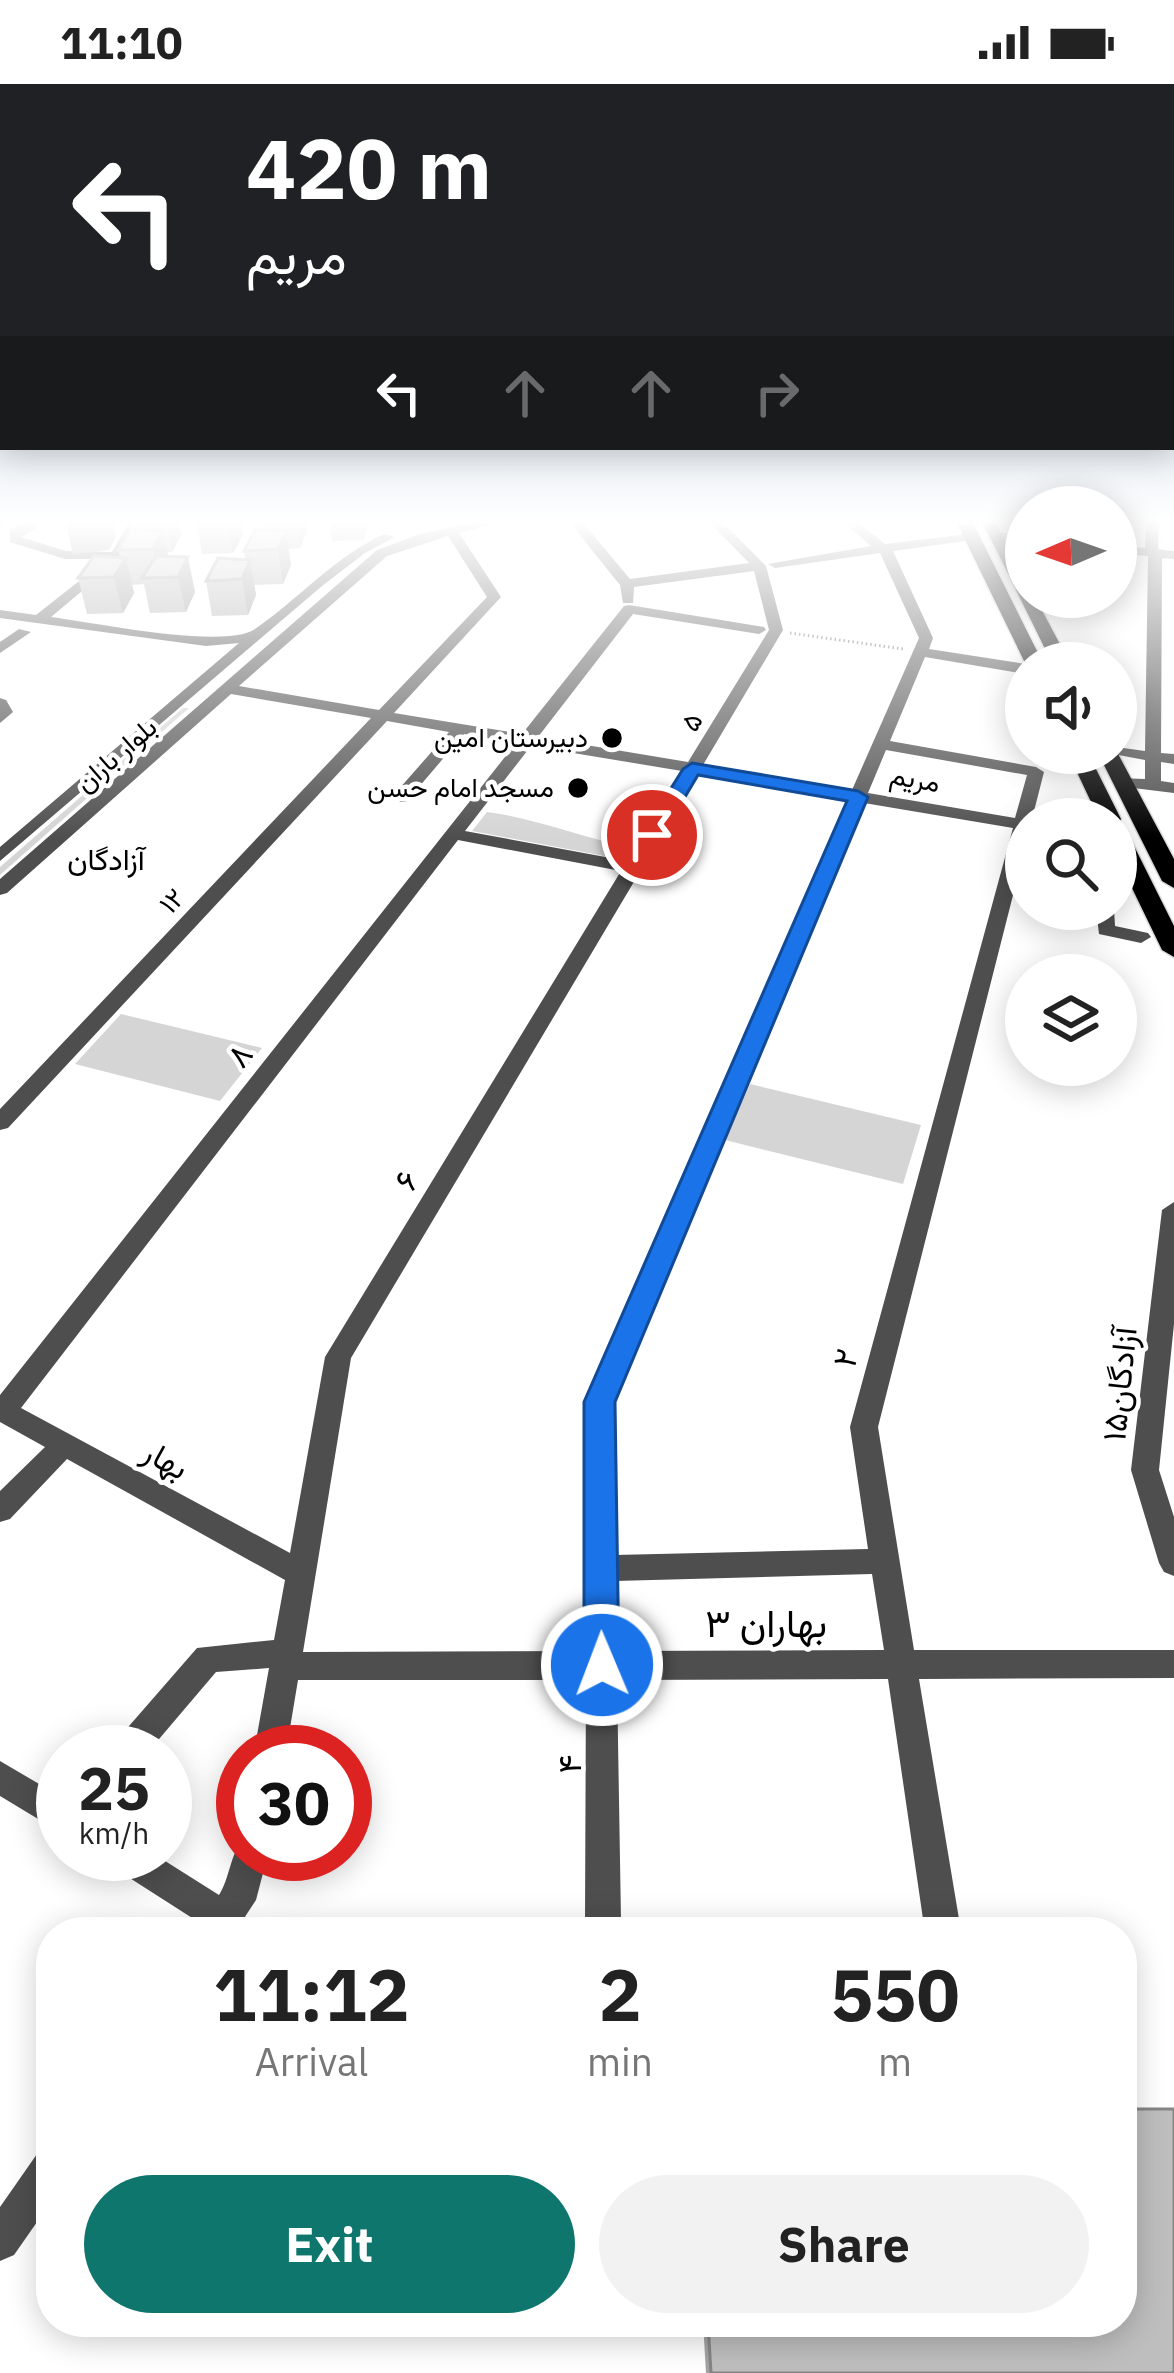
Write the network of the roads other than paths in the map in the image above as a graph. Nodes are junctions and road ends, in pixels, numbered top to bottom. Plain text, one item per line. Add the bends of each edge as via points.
1 (20, 626) edge
2 (30, 626) edge
3 (123, 626) edge
4 (271, 626) edge
5 (299, 626) edge
6 (467, 626) edge
7 (616, 626) edge
8 (740, 626) edge
9 (767, 626) edge
10 (921, 626) edge
11 (1152, 626) edge
12 (767, 630) junction
13 (260, 635) junction
14 (206, 642) junction
15 (0, 650) edge
16 (921, 652) junction
17 (197, 666) junction
18 (1005, 666) edge
19 (227, 689) junction
20 (0, 704) edge
21 (384, 716) junction
22 (0, 718) edge
23 (460, 729) junction
24 (527, 740) junction
25 (881, 744) junction
26 (1137, 755) edge
27 (1150, 756) junction
28 (1174, 759) edge
29 (692, 769) junction
30 (1120, 774) edge
31 (1123, 782) junction
32 (82, 786) junction
33 (1153, 786) junction
34 (1174, 788) edge
35 (110, 792) junction
36 (401, 797) dead end
37 (858, 797) junction
38 (1030, 798) edge
39 (1005, 822) edge
40 (454, 834) junction
41 (0, 856) edge
42 (632, 868) junction
43 (1137, 874) edge
44 (1174, 881) edge
45 (0, 889) edge
46 (1005, 893) edge
47 (1106, 930) edge
48 (1142, 937) dead end
49 (1174, 950) edge
50 (0, 1124) edge
51 (1174, 1210) edge
52 (2, 1410) edge
53 (65, 1444) junction
54 (0, 1510) edge
55 (885, 1562) junction
56 (1174, 1563) edge
57 (601, 1568) junction
58 (297, 1572) junction
59 (287, 1660) junction
60 (902, 1664) junction
61 (1174, 1664) edge
62 (602, 1665) junction
63 (150, 1725) edge
64 (275, 1725) edge
65 (0, 1777) edge
66 (36, 1799) edge
67 (160, 1881) edge
68 (245, 1881) edge
69 (208, 1917) edge
70 (224, 1917) edge
71 (603, 1917) edge
72 (941, 1917) edge
73 (36, 2189) edge
74 (0, 2241) edge

1 - 15 street
2 - 17 street
3 - 14 street
4 - 13 street, بلوار باران
5 - 19 street, بلوار باران
6 - 21 street, ۱۲
7 - 24 street, ۸
8 - 12 street
9 - 12 street
10 - 16 street
11 - 27 street
12 - 29 street, ۵
13 - 14 street
13 - 17 street, بلوار باران
14 - 17 street
16 - 18 street
16 - 25 street, ۴
17 - 32 street, بلوار باران
19 - 21 street, مریم
19 - 35 street, بلوار باران
20 - 22 street
21 - 23 street, مریم
21 - 50 street, ۱۲
23 - 24 street, مریم
23 - 36 street
24 - 29 street, مریم
24 - 40 street, ۸
25 - 37 street, ۴
25 - 38 street, ۲ via 1036,772
26 - 27 street
27 - 28 street
27 - 33 street
29 - 37 street, مریم
29 - 42 street, ۶
30 - 31 main road
31 - 33 street
31 - 44 main road
32 - 35 street
32 - 41 street, بلوار باران
33 - 34 street
35 - 45 street, بلوار باران
37 - 39 street, مریم
37 - 57 street, ۴ via 599,1402
40 - 42 street
40 - 52 street, ۸
42 - 58 street, ۶ via 338,1357
43 - 49 main road
46 - 55 street, ۲ via 864,1427
47 - 48 street
51 - 56 street, آزادگان۱۵ via 1145,1470
52 - 53 street, بهار
53 - 54 street
53 - 58 street, بهار
55 - 57 street
55 - 60 street, ۲
57 - 62 street, ۴
58 - 59 street, ۶
59 - 62 street, بهاران ۳
59 - 63 street, بهاران ۳ via 208,1658
59 - 64 street, ۶
60 - 61 street, بهاران ۳
60 - 62 street, بهاران ۳
60 - 72 street, ۲
62 - 71 street, ۴
65 - 66 street
67 - 69 street
68 - 70 street
73 - 74 street

